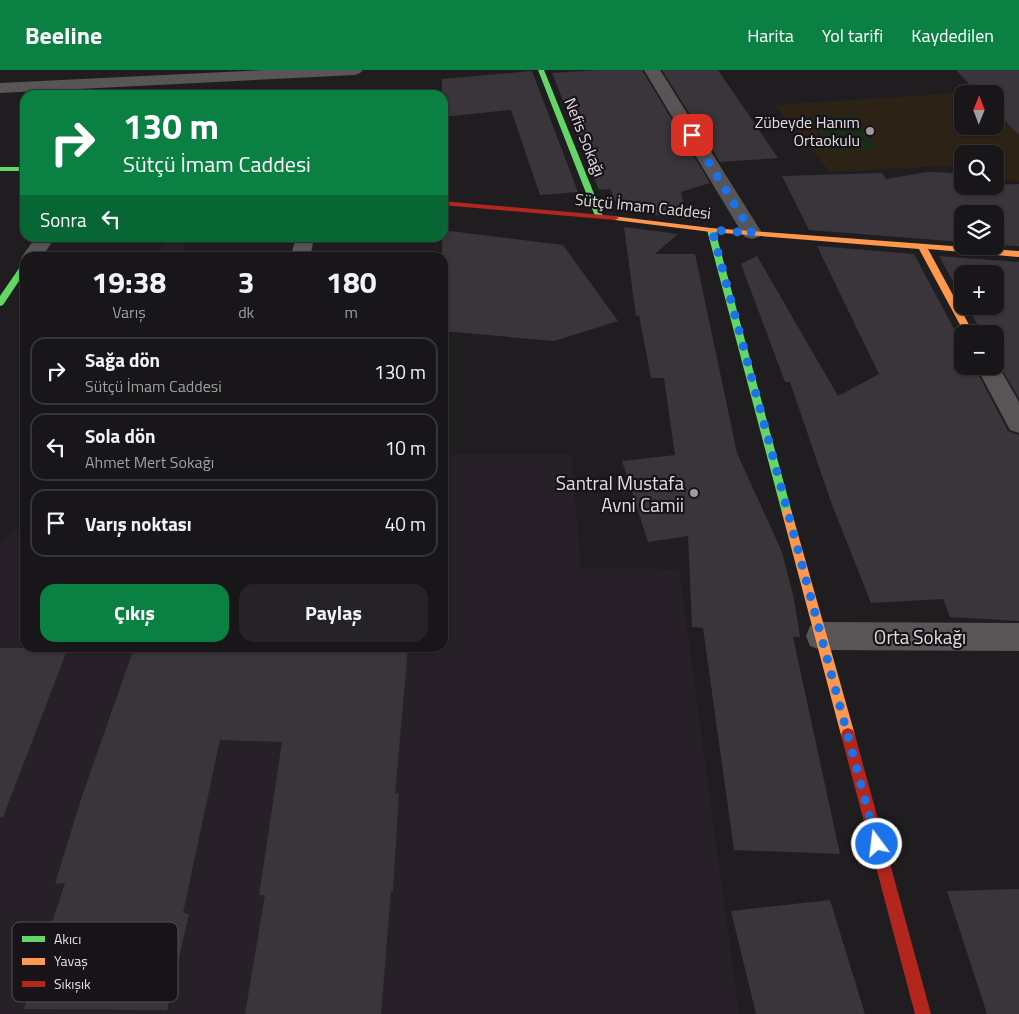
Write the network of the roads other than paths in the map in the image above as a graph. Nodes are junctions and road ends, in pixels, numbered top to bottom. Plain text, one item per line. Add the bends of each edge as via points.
1 (354, 70) edge
2 (541, 70) edge
3 (652, 70) edge
4 (285, 74) junction
5 (0, 88) edge
6 (277, 88) dead end
7 (0, 169) edge
8 (20, 169) edge
9 (448, 203) edge
10 (599, 216) junction
11 (712, 230) junction
12 (752, 233) junction
13 (923, 248) junction
14 (1019, 254) edge
15 (20, 273) edge
16 (0, 303) edge
17 (965, 325) edge
18 (992, 375) edge
19 (1019, 424) edge
20 (821, 636) junction
21 (1019, 637) edge
22 (923, 1014) edge

1 - 4 street
2 - 10 street, Nefis Sokağı
3 - 12 street
4 - 5 street
4 - 6 street
7 - 8 street
9 - 10 street, Sütçü İmam Caddesi
10 - 11 street, Sütçü İmam Caddesi
11 - 12 street, Sütçü İmam Caddesi
11 - 20 street
12 - 13 street, Sütçü İmam Caddesi
13 - 14 street, Sütçü İmam Caddesi
13 - 17 street
15 - 16 street
18 - 19 street
20 - 21 street, Orta Sokağı
20 - 22 street

